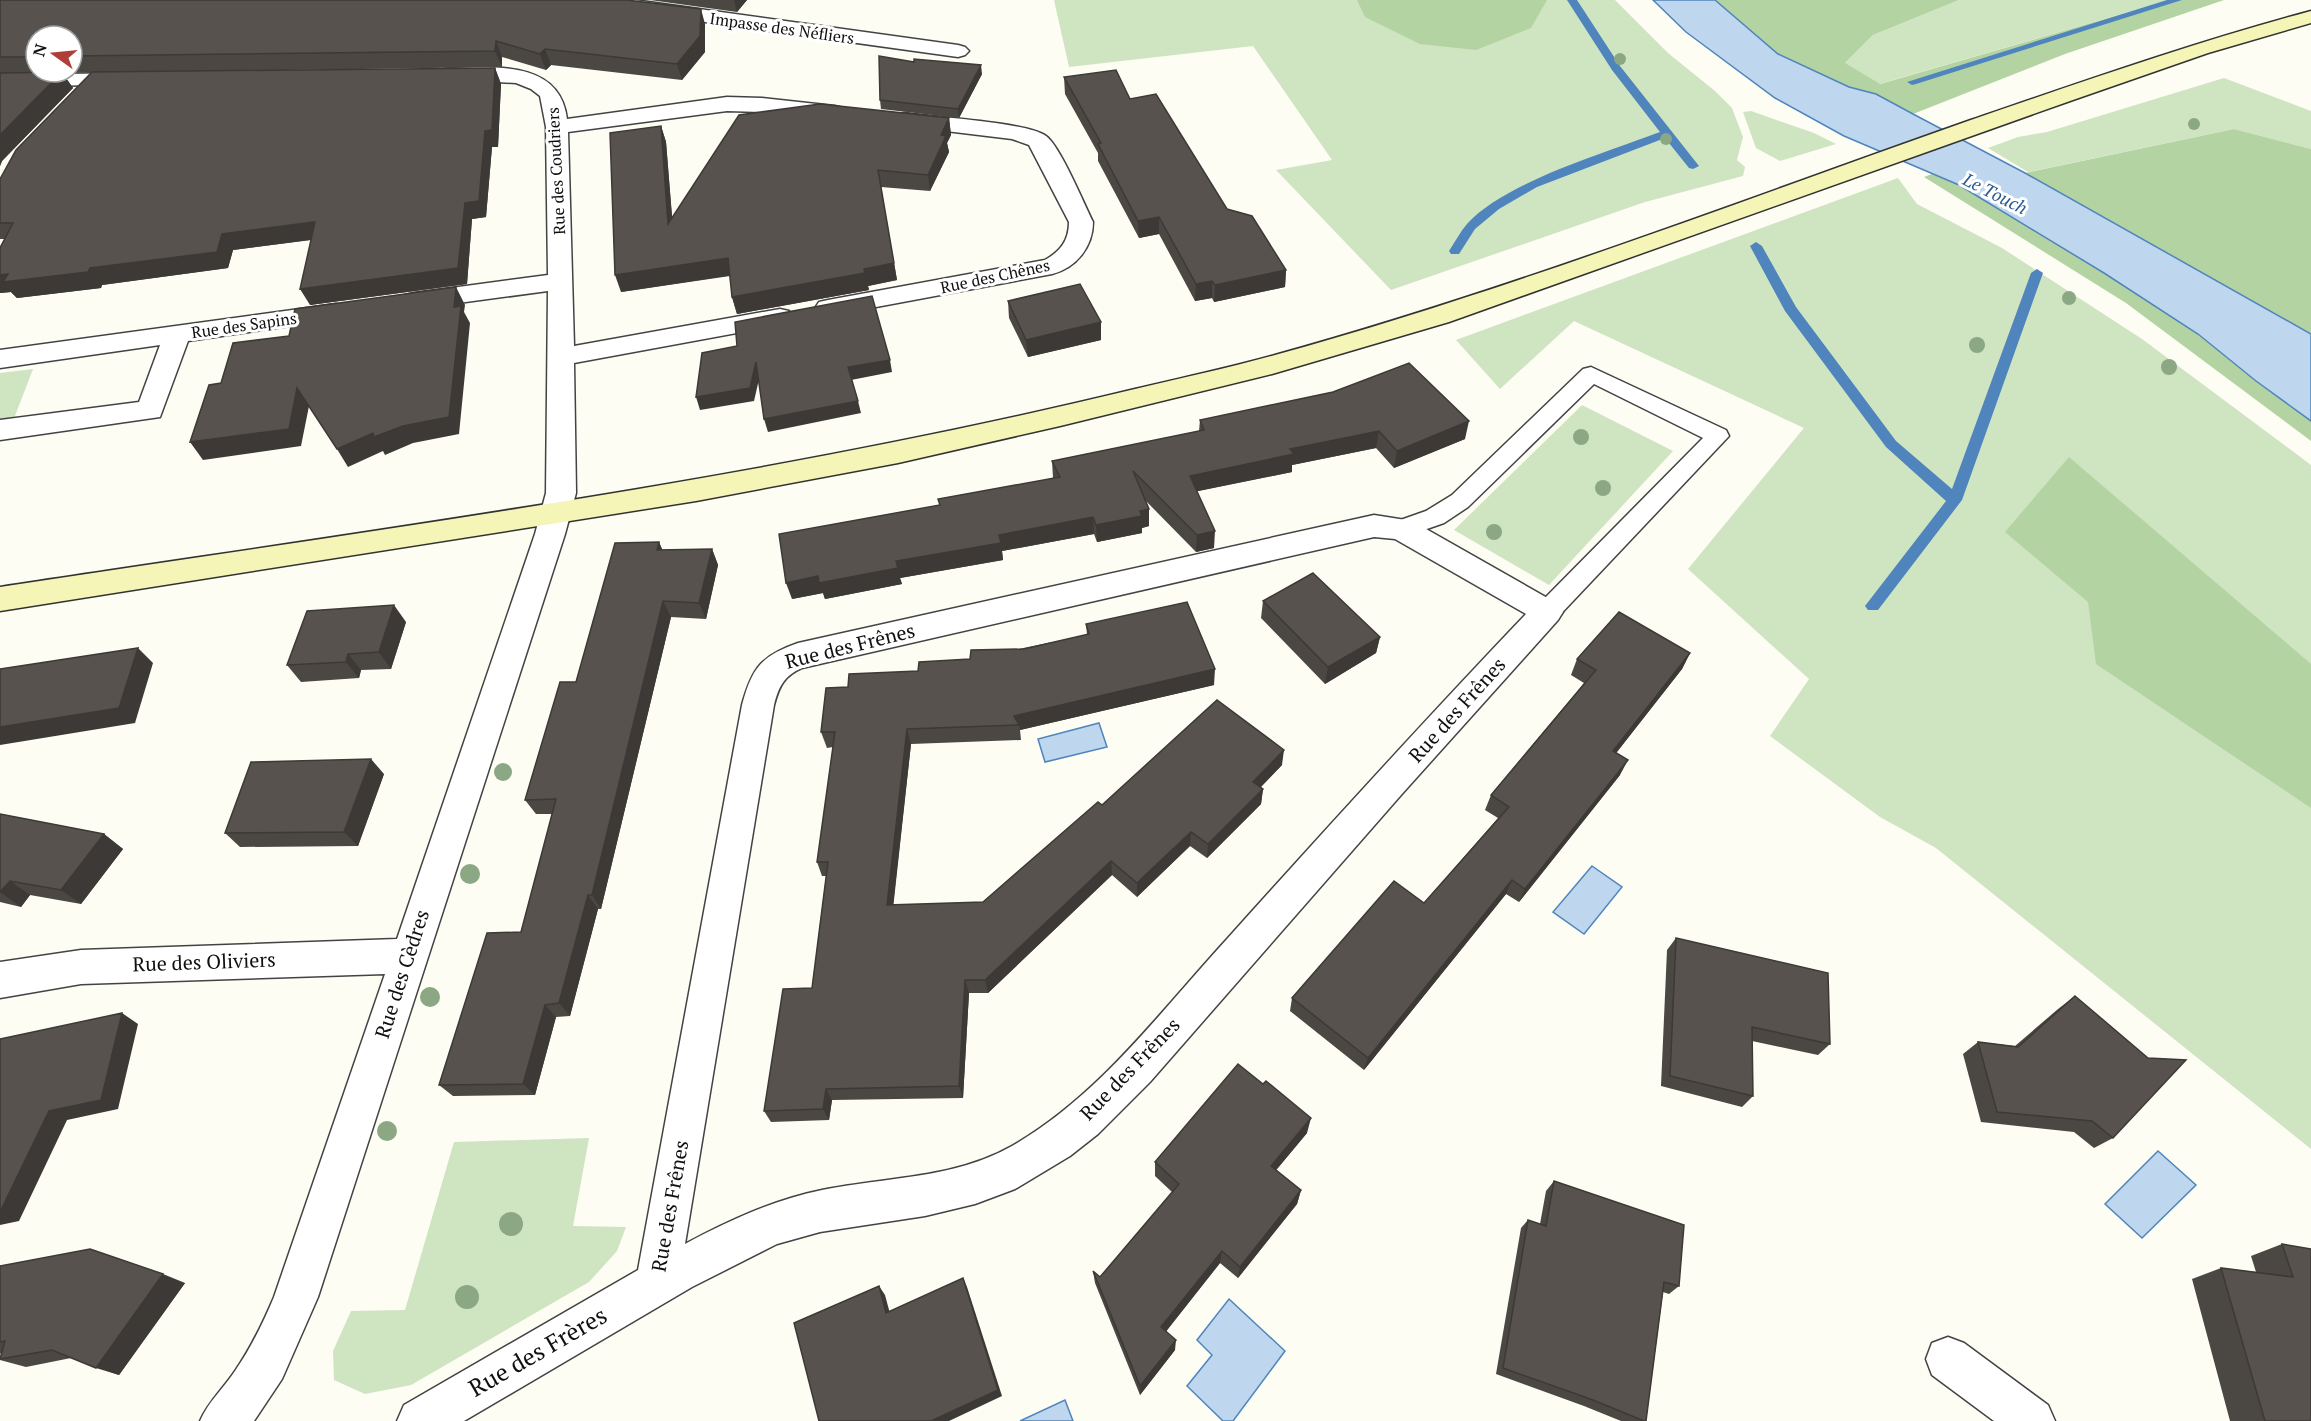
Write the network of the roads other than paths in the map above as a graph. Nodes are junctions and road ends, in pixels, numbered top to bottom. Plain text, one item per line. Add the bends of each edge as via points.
1 (570, 0) edge
2 (2311, 17) edge
3 (958, 51) dead end
4 (424, 75) edge
5 (155, 79) edge
6 (96, 80) junction
7 (0, 81) edge
8 (72, 104) edge
9 (557, 127) junction
10 (561, 281) junction
11 (177, 334) junction
12 (561, 357) junction
13 (0, 359) edge
14 (0, 430) edge
15 (554, 513) junction
16 (1401, 529) junction
17 (0, 599) edge
18 (1547, 612) junction
19 (408, 956) junction
20 (0, 980) edge
21 (657, 1283) junction
22 (1948, 1359) dead end
23 (223, 1421) edge
24 (420, 1421) edge
25 (2032, 1421) edge

1 - 3 street, Impasse des Néfliers
2 - 15 main road via 2201,49 1440,316 1272,365 878,457 696,492
4 - 9 street, Rue des Coudriers via 504,75 540,85 553,101
5 - 6 street
6 - 7 street
6 - 8 street
9 - 10 street, Rue des Coudriers
9 - 12 street, Rue des Chênes via 727,104 1015,133 1036,140 1049,154 1081,222 1073,250 1052,266
10 - 11 street, Rue des Sapins
10 - 12 street, Rue des Coudriers
11 - 13 street, Rue des Sapins
11 - 14 street, Rue des Sapins via 150,410
12 - 15 street, Rue des Coudriers via 561,493
15 - 17 main road
15 - 19 street, Rue des Cèdres
16 - 18 street, Rue des Frênes
16 - 18 lane, Rue des Frênes via 1435,517 1460,501 1591,374 1718,436
16 - 21 street, Rue des Frênes via 1374,526 798,656 774,666 758,705
18 - 21 street, Rue des Frênes via 1106,1100 1066,1133 1029,1160 983,1182 926,1197 864,1203 790,1218 724,1245
19 - 20 street, Rue des Oliviers via 81,967
19 - 23 street, Rue des Cèdres via 284,1327 249,1389
21 - 24 street, Rue des Frères
22 - 25 street

